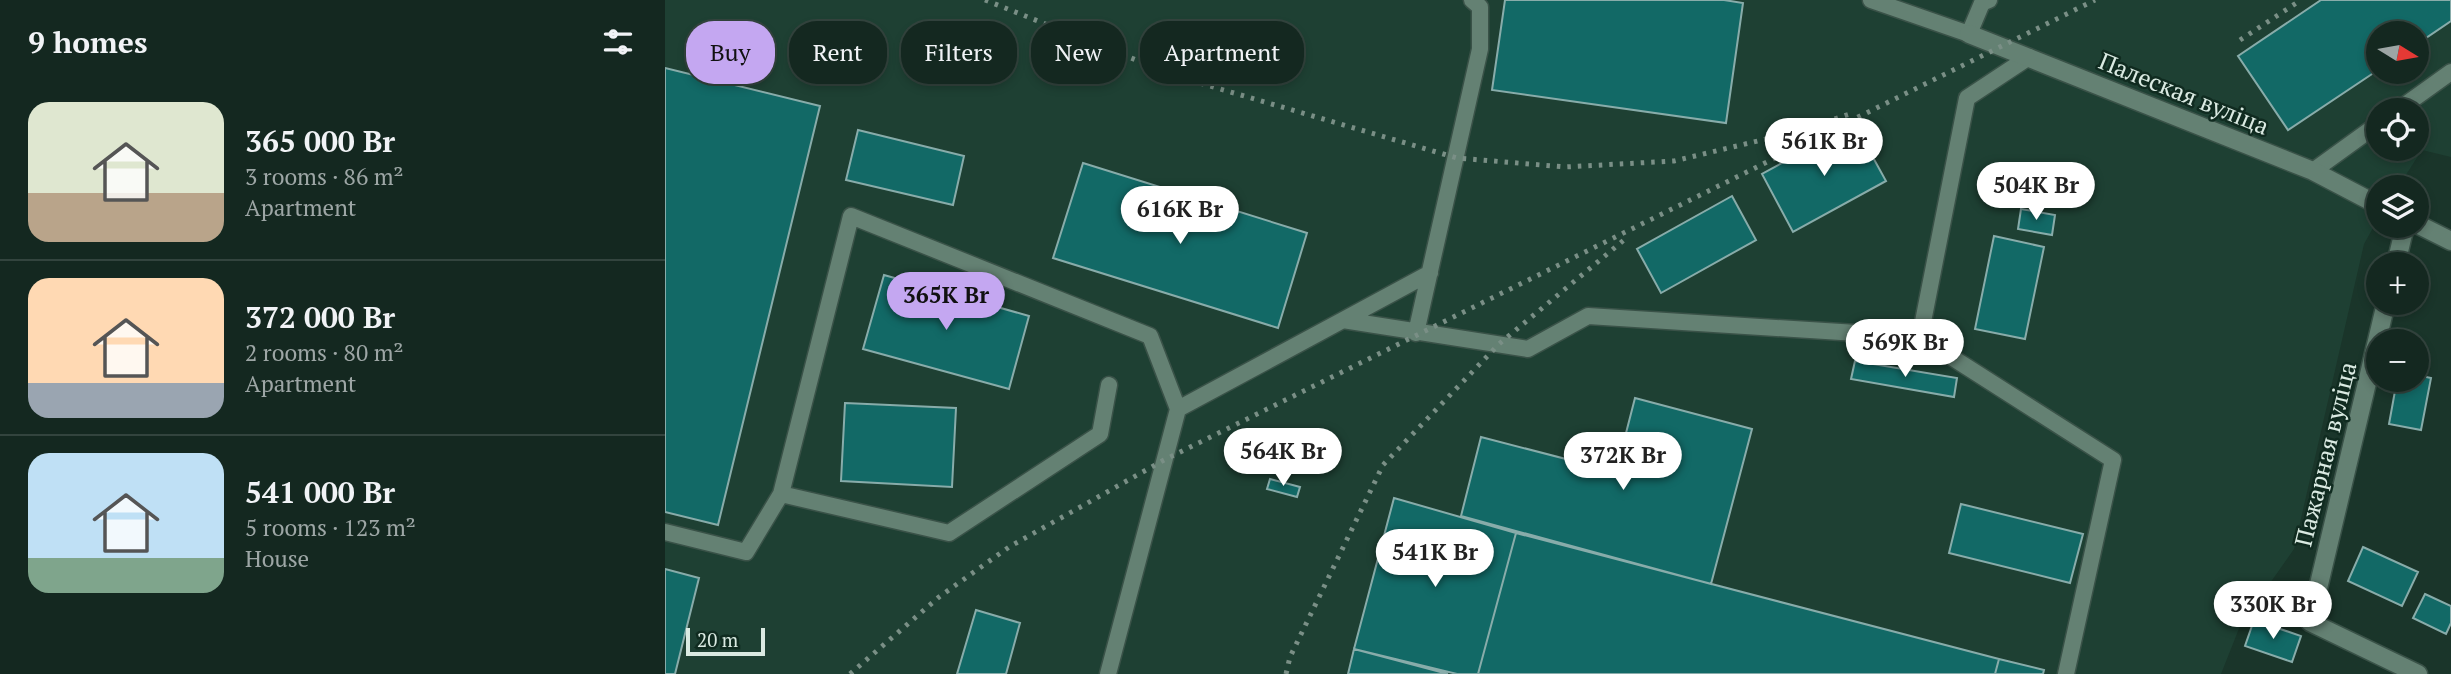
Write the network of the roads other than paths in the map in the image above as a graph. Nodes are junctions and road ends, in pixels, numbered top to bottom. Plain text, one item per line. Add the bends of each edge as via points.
1 (1472, 0) edge
2 (1871, 0) edge
3 (1989, 0) edge
4 (1898, 4) edge
5 (1969, 34) junction
6 (2029, 57) junction
7 (2451, 72) edge
8 (2415, 98) edge
9 (2366, 133) edge
10 (2313, 171) junction
11 (2366, 199) edge
12 (2429, 230) edge
13 (2451, 241) edge
14 (1430, 273) junction
15 (2383, 315) edge
16 (1343, 320) junction
17 (1416, 333) junction
18 (1920, 337) junction
19 (1109, 385) dead end
20 (1178, 409) junction
21 (781, 494) junction
22 (665, 533) edge
23 (1108, 674) edge
24 (2066, 674) edge
25 (2418, 674) edge

1 - 14 lane via 1479,7 1480,49
2 - 4 lane
3 - 5 lane via 1982,3
4 - 5 lane
5 - 6 street, Палеская вуліца
6 - 10 street, Палеская вуліца
6 - 18 lane via 1967,98
7 - 8 lane
9 - 10 lane
10 - 11 street, Палеская вуліца
12 - 13 street
14 - 16 lane
14 - 17 lane
15 - 25 street, Пажарная вуліца via 2310,622
16 - 17 lane
16 - 20 lane
17 - 18 lane via 1528,349 1588,316
18 - 24 lane via 2113,460
19 - 21 lane via 1100,434 949,533
20 - 21 lane via 1150,336 851,216
20 - 23 lane
21 - 22 lane via 746,552

